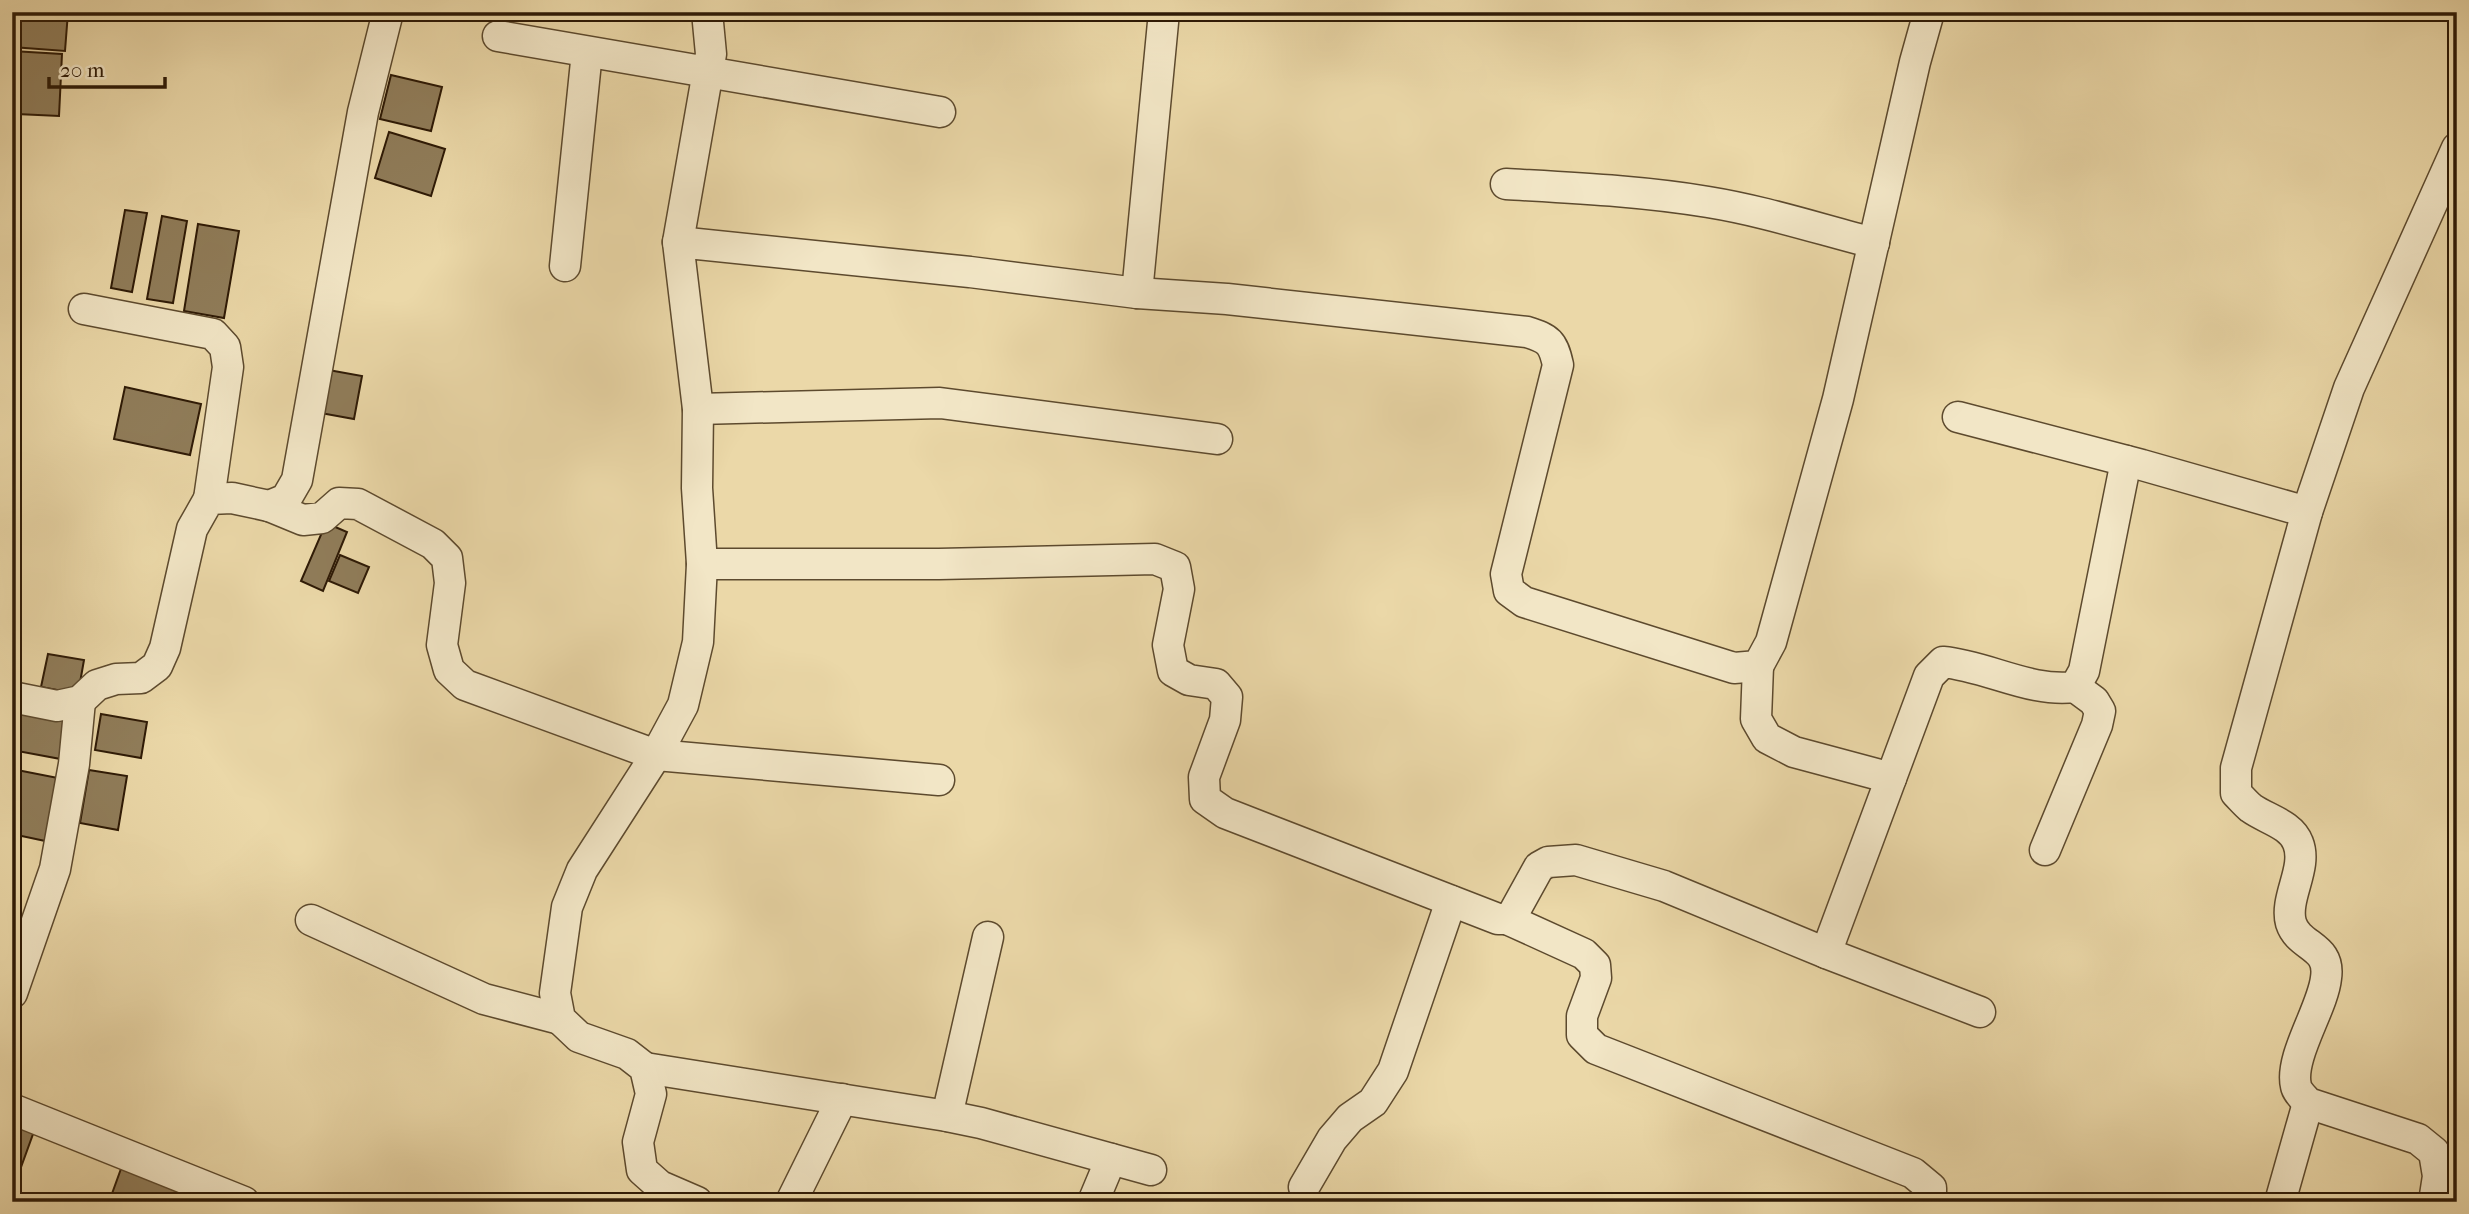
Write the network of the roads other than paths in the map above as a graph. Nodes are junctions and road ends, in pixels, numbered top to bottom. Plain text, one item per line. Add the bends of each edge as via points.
1 (388, 12) edge
2 (707, 12) edge
3 (1164, 12) edge
4 (1930, 12) edge
5 (498, 36) dead end
6 (587, 52) junction
7 (708, 73) junction
8 (940, 112) dead end
9 (2457, 148) edge
10 (1506, 184) dead end
11 (678, 242) junction
12 (1874, 243) junction
13 (565, 265) dead end
14 (1137, 293) junction
15 (84, 309) dead end
16 (698, 409) junction
17 (1958, 417) dead end
18 (1217, 439) dead end
19 (2126, 461) junction
20 (209, 499) junction
21 (270, 506) junction
22 (2307, 512) junction
23 (702, 564) junction
24 (1758, 666) junction
25 (2075, 687) junction
26 (12, 697) edge
27 (80, 701) junction
28 (656, 755) junction
29 (1891, 778) junction
30 (939, 780) dead end
31 (2045, 850) dead end
32 (1451, 901) junction
33 (1507, 919) junction
34 (311, 920) dead end
35 (988, 937) dead end
36 (1826, 953) junction
37 (12, 993) edge
38 (1980, 1012) dead end
39 (560, 1019) junction
40 (645, 1068) junction
41 (842, 1099) junction
42 (2308, 1102) junction
43 (12, 1109) edge
44 (947, 1116) junction
45 (1111, 1158) junction
46 (1152, 1170) dead end
47 (1304, 1186) dead end
48 (244, 1202) edge
49 (697, 1202) edge
50 (791, 1202) edge
51 (1093, 1202) edge
52 (1931, 1202) edge
53 (2280, 1202) edge
54 (2434, 1202) edge

1 - 21 street via 363,112 297,480 286,499
2 - 7 street
3 - 14 street
4 - 12 street
5 - 6 street
6 - 7 street
6 - 13 street
7 - 8 street
7 - 11 street
9 - 22 street via 2349,388
10 - 12 street via 1708,202
11 - 14 street
11 - 16 street
12 - 24 street via 1838,399 1771,642
14 - 24 street via 1527,332 1547,339 1558,365 1506,575 1508,591 1524,601 1734,668
15 - 20 street via 213,334 225,347 228,367
16 - 18 street via 940,403
16 - 23 street
17 - 19 street
19 - 22 street
19 - 25 street via 2084,671
20 - 21 street via 232,498
20 - 27 street via 191,529 158,666 141,678 97,685
21 - 28 street via 303,520 322,518 339,503 358,504 433,544 447,558 450,583 442,645 449,670 465,685
22 - 42 street via 2236,768 2236,793 2250,808 2290,830 2299,844 2290,921 2327,963 2326,981 2295,1070 2296,1088
23 - 28 street via 698,642 683,705
23 - 32 street via 1155,559 1175,567 1179,589 1167,645 1173,671 1189,680 1216,684 1227,697 1225,720 1204,777 1205,799 1224,813
24 - 29 street via 1756,719 1768,738 1794,752
25 - 29 street via 2055,690 1943,662 1929,676
25 - 31 street via 2100,711
26 - 27 street via 57,706
27 - 37 street via 55,869
28 - 30 street
28 - 39 street via 582,870 567,907 555,993
29 - 36 street
32 - 33 street
32 - 47 street via 1393,1071 1373,1102 1350,1118 1332,1139
33 - 36 street via 1539,867 1576,860 1664,886
33 - 52 street via 1584,954 1595,965 1596,978 1581,1016 1582,1035 1596,1049 1913,1173 1931,1188
34 - 39 street via 484,999
35 - 44 street
36 - 38 street
39 - 40 street via 579,1037 627,1054
40 - 41 street
40 - 49 street via 651,1094 638,1142 642,1170 660,1186
41 - 44 street
41 - 50 street
42 - 53 street
42 - 54 street via 2418,1139 2434,1152 2438,1176
43 - 48 street
44 - 45 street
45 - 46 street
45 - 51 street

